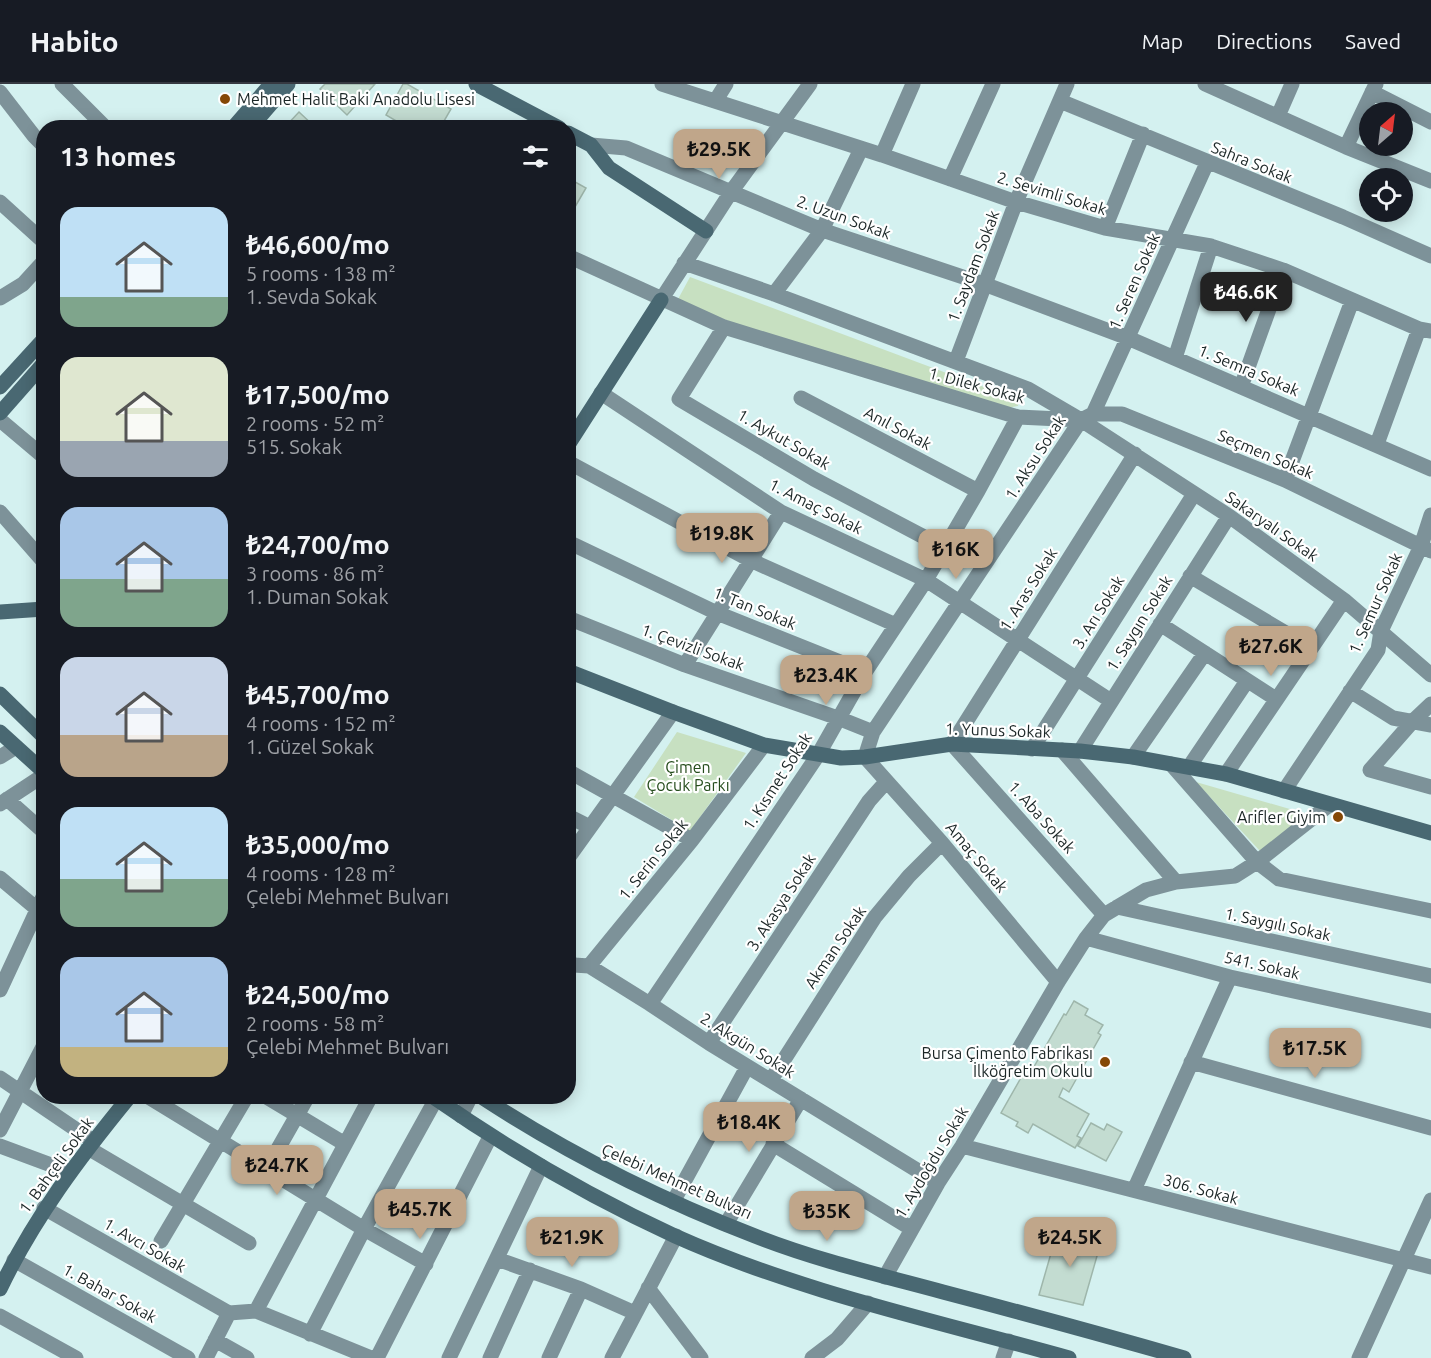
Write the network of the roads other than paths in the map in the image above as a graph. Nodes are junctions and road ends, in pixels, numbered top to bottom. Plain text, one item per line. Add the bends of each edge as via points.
1 (62, 84) edge
2 (270, 84) edge
3 (288, 84) edge
4 (476, 84) edge
5 (662, 84) edge
6 (726, 84) edge
7 (810, 84) edge
8 (913, 84) edge
9 (993, 84) edge
10 (1067, 84) edge
11 (1292, 84) edge
12 (1213, 86) edge
13 (1374, 88) edge
14 (0, 92) edge
15 (716, 100) junction
16 (1060, 101) junction
17 (1278, 116) junction
18 (98, 120) edge
19 (239, 120) edge
20 (257, 120) edge
21 (544, 120) edge
22 (1431, 122) edge
23 (780, 123) junction
24 (1143, 134) junction
25 (576, 137) edge
26 (36, 138) edge
27 (591, 145) junction
28 (1346, 147) junction
29 (861, 149) junction
30 (882, 155) junction
31 (1207, 163) junction
32 (950, 179) junction
33 (1431, 181) edge
34 (731, 192) junction
35 (0, 201) edge
36 (1016, 202) junction
37 (1105, 228) junction
38 (822, 230) junction
39 (706, 231) junction
40 (36, 235) edge
41 (1173, 239) junction
42 (1211, 246) junction
43 (1431, 256) edge
44 (576, 260) edge
45 (684, 263) junction
46 (36, 270) edge
47 (1283, 270) junction
48 (984, 284) junction
49 (774, 294) junction
50 (0, 298) edge
51 (661, 300) junction
52 (1352, 301) junction
53 (723, 327) junction
54 (1425, 330) edge
55 (1128, 338) junction
56 (36, 348) edge
57 (1175, 358) junction
58 (956, 361) junction
59 (36, 372) edge
60 (0, 386) edge
61 (1241, 387) junction
62 (601, 393) junction
63 (801, 398) dead end
64 (0, 413) edge
65 (1309, 415) junction
66 (1018, 417) junction
67 (1087, 417) junction
68 (0, 420) edge
69 (576, 432) edge
70 (1377, 444) junction
71 (36, 451) edge
72 (1135, 454) junction
73 (576, 466) edge
74 (1431, 468) edge
75 (1285, 480) junction
76 (978, 490) junction
77 (1194, 494) junction
78 (0, 512) edge
79 (781, 512) junction
80 (1431, 515) edge
81 (1229, 516) junction
82 (576, 546) edge
83 (945, 548) junction
84 (1426, 549) edge
85 (36, 553) edge
86 (750, 560) junction
87 (1190, 576) junction
88 (926, 580) junction
89 (1344, 600) junction
90 (961, 603) junction
91 (36, 611) edge
92 (0, 612) edge
93 (717, 613) junction
94 (576, 621) edge
95 (1160, 624) junction
96 (896, 625) junction
97 (1381, 631) junction
98 (1017, 640) junction
99 (1311, 648) junction
100 (1205, 653) junction
101 (685, 665) junction
102 (1428, 666) edge
103 (865, 672) junction
104 (576, 674) edge
105 (1077, 679) junction
106 (1247, 681) junction
107 (1350, 691) junction
108 (0, 694) edge
109 (1276, 699) junction
110 (1111, 700) junction
111 (1431, 704) edge
112 (673, 712) junction
113 (838, 718) junction
114 (1413, 721) junction
115 (1431, 725) edge
116 (36, 729) edge
117 (0, 732) edge
118 (873, 732) junction
119 (952, 744) junction
120 (764, 745) junction
121 (16, 747) junction
122 (1032, 749) junction
123 (1062, 750) junction
124 (1080, 751) junction
125 (818, 754) junction
126 (0, 757) edge
127 (865, 757) junction
128 (1133, 757) junction
129 (1171, 764) junction
130 (36, 766) edge
131 (1189, 767) junction
132 (1226, 774) junction
133 (576, 775) edge
134 (36, 780) edge
135 (886, 782) junction
136 (1431, 787) edge
137 (1284, 791) junction
138 (614, 795) junction
139 (4, 802) edge
140 (1329, 805) junction
141 (576, 820) edge
142 (36, 826) edge
143 (590, 827) junction
144 (1431, 833) edge
145 (693, 840) junction
146 (942, 843) junction
147 (576, 847) edge
148 (1257, 862) junction
149 (0, 878) edge
150 (1176, 882) junction
151 (36, 900) edge
152 (36, 909) edge
153 (1111, 911) junction
154 (1431, 911) edge
155 (1086, 938) junction
156 (5, 964) edge
157 (576, 965) edge
158 (576, 967) edge
159 (1230, 976) junction
160 (1431, 976) edge
161 (1058, 982) junction
162 (0, 990) edge
163 (650, 1004) junction
164 (1431, 1021) edge
165 (709, 1043) junction
166 (36, 1060) edge
167 (1191, 1062) junction
168 (747, 1067) junction
169 (0, 1078) edge
170 (771, 1080) junction
171 (20, 1090) junction
172 (801, 1099) junction
173 (36, 1102) edge
174 (38, 1104) edge
175 (122, 1104) edge
176 (159, 1104) edge
177 (242, 1104) edge
178 (278, 1104) edge
179 (304, 1104) edge
180 (366, 1104) edge
181 (431, 1104) edge
182 (443, 1104) edge
183 (467, 1104) edge
184 (492, 1104) edge
185 (297, 1116) junction
186 (461, 1116) junction
187 (1431, 1128) edge
188 (0, 1130) edge
189 (490, 1137) junction
190 (220, 1143) junction
191 (91, 1144) junction
192 (345, 1144) junction
193 (773, 1144) junction
194 (0, 1146) edge
195 (962, 1146) junction
196 (542, 1166) junction
197 (266, 1170) junction
198 (70, 1172) junction
199 (938, 1183) junction
200 (1134, 1190) junction
201 (315, 1199) junction
202 (1431, 1200) edge
203 (673, 1202) junction
204 (184, 1203) junction
205 (45, 1208) junction
206 (726, 1224) junction
207 (364, 1229) junction
208 (912, 1229) junction
209 (675, 1236) junction
210 (161, 1240) dead end
211 (249, 1242) dead end
212 (496, 1259) junction
213 (14, 1260) junction
214 (1402, 1260) junction
215 (426, 1264) junction
216 (1431, 1267) edge
217 (530, 1270) junction
218 (885, 1277) junction
219 (648, 1288) junction
220 (0, 1289) edge
221 (580, 1289) junction
222 (868, 1303) junction
223 (256, 1311) junction
224 (635, 1312) junction
225 (229, 1313) junction
226 (0, 1316) edge
227 (310, 1334) junction
228 (215, 1340) junction
229 (1009, 1341) junction
230 (76, 1358) edge
231 (188, 1358) edge
232 (206, 1358) edge
233 (248, 1358) edge
234 (371, 1358) edge
235 (377, 1358) edge
236 (449, 1358) edge
237 (490, 1358) edge
238 (549, 1358) edge
239 (612, 1358) edge
240 (701, 1358) edge
241 (812, 1358) edge
242 (1003, 1358) edge
243 (1069, 1358) edge
244 (1184, 1358) edge
245 (1359, 1358) edge

1 - 18 street
2 - 19 street
3 - 20 street
4 - 21 street
5 - 15 street, 2. Sevimli Sokak
6 - 15 street
7 - 23 street
8 - 30 street
9 - 32 street
10 - 16 street, 1. Saydam Sokak
11 - 17 street
12 - 17 street
13 - 22 street
13 - 28 street
14 - 26 street
15 - 23 street, 2. Sevimli Sokak
16 - 24 street, Sahra Sokak
16 - 36 street, 1. Saydam Sokak
17 - 28 street
23 - 29 street, 2. Sevimli Sokak
23 - 34 street
24 - 31 street, Sahra Sokak
24 - 37 street
25 - 27 street
27 - 34 street, 2. Uzun Sokak via 626,148
27 - 39 street via 609,168
28 - 33 street
29 - 30 street, 2. Sevimli Sokak
29 - 38 street
30 - 32 street, 2. Sevimli Sokak
31 - 41 street, 1. Seren Sokak
31 - 43 street, Sahra Sokak
32 - 36 street, 2. Sevimli Sokak
34 - 38 street, 2. Uzun Sokak
34 - 39 street
35 - 40 street
36 - 37 street, 2. Sevimli Sokak
36 - 48 street, 1. Saydam Sokak
37 - 41 street, 2. Sevimli Sokak
38 - 48 street, 2. Uzun Sokak
38 - 49 street
39 - 45 street
41 - 42 street, 2. Sevimli Sokak
41 - 55 street, 1. Seren Sokak
42 - 47 street, 2. Sevimli Sokak
42 - 57 street
44 - 51 street, 1. Dilek Sokak
45 - 49 street, 1. Dilek Sokak
45 - 51 street
46 - 50 street via 23,284
47 - 52 street, 2. Sevimli Sokak
47 - 61 street
48 - 55 street, 1. Semra Sokak
48 - 58 street, 1. Saydam Sokak
49 - 58 street, 1. Dilek Sokak
51 - 53 street, 1. Dilek Sokak
51 - 62 street
52 - 54 street, 2. Sevimli Sokak
52 - 65 street
53 - 66 street, 1. Dilek Sokak
53 - 83 street, 1. Aykut Sokak via 679,399 814,479
54 - 70 street
55 - 57 street, 1. Semra Sokak
55 - 67 street, 1. Seren Sokak
56 - 60 street
57 - 61 street, 1. Semra Sokak
58 - 67 street, 1. Dilek Sokak
59 - 64 street
61 - 65 street, 1. Semra Sokak
62 - 69 street
62 - 79 street, 1. Amaç Sokak
63 - 76 street, Anıl Sokak
65 - 70 street, 1. Semra Sokak
65 - 75 street
66 - 67 street, 1. Dilek Sokak
66 - 76 street, 1. Kısmet Sokak
67 - 72 street, Sakaryalı Sokak
67 - 75 street, Seçmen Sokak via 1122,414
67 - 90 street, 1. Aksu Sokak
68 - 71 street
70 - 74 street, 1. Semra Sokak
72 - 77 street, Sakaryalı Sokak
72 - 98 street, 1. Aras Sokak
73 - 86 street
75 - 84 street, Seçmen Sokak
76 - 83 street, 1. Kısmet Sokak
77 - 81 street, Sakaryalı Sokak
77 - 105 street, 3. Arı Sokak
78 - 85 street
79 - 86 street
79 - 88 street, 1. Amaç Sokak
80 - 84 street, 1. Semur Sokak
81 - 87 street, 1. Saygın Sokak
81 - 89 street, Sakaryalı Sokak
82 - 93 street, 1. Tan Sokak
83 - 88 street, 1. Kısmet Sokak
84 - 97 street, 1. Semur Sokak
86 - 93 street
86 - 96 street
87 - 95 street, 1. Saygın Sokak
87 - 99 street
88 - 90 street, 1. Amaç Sokak
88 - 96 street, 1. Kısmet Sokak
89 - 97 street, Sakaryalı Sokak
89 - 99 street
90 - 98 street, 1. Amaç Sokak
90 - 118 street, 1. Aksu Sokak
91 - 92 street
93 - 101 street
93 - 103 street, 1. Tan Sokak
94 - 101 street, 1. Çevizli Sokak
95 - 100 street
95 - 110 street, 1. Saygın Sokak
96 - 103 street, 1. Kısmet Sokak
97 - 102 street, Sakaryalı Sokak
97 - 107 street, 1. Semur Sokak via 1378,650
98 - 105 street, 1. Amaç Sokak
98 - 119 street, 1. Aras Sokak
99 - 109 street
100 - 106 street
100 - 128 street
101 - 113 street, 1. Çevizli Sokak
103 - 113 street, 1. Kısmet Sokak
104 - 112 street, 1. Yunus Sokak
105 - 110 street, 1. Amaç Sokak
105 - 122 street, 3. Arı Sokak
106 - 109 street
106 - 131 street
107 - 114 street via 1393,718
107 - 137 street, 1. Semur Sokak
108 - 116 street
109 - 132 street
110 - 124 street, 1. Saygın Sokak
111 - 114 street
112 - 120 street, 1. Yunus Sokak
112 - 138 street
113 - 118 street, 1. Çevizli Sokak
113 - 125 street, 1. Kısmet Sokak
114 - 115 street
114 - 136 street via 1370,770
117 - 121 street
118 - 127 street, 1. Aksu Sokak
119 - 122 street, 1. Yunus Sokak
119 - 127 street, 1. Yunus Sokak
119 - 153 street, 1. Aba Sokak
120 - 125 street, 1. Yunus Sokak
120 - 145 street, 1. Serin Sokak
121 - 126 street
121 - 130 street
122 - 123 street, 1. Yunus Sokak
123 - 124 street, 1. Yunus Sokak
123 - 150 street
124 - 128 street, 1. Yunus Sokak
125 - 127 street, 1. Yunus Sokak
125 - 163 street, 1. Kısmet Sokak
127 - 135 street, Amaç Sokak
128 - 129 street, 1. Yunus Sokak
129 - 131 street, 1. Yunus Sokak
129 - 148 street
131 - 132 street, 1. Yunus Sokak
132 - 137 street, 1. Yunus Sokak
133 - 138 street
134 - 139 street
135 - 146 street, Amaç Sokak
135 - 165 street, 3. Akasya Sokak via 869,801
137 - 140 street, 1. Yunus Sokak
138 - 143 street
138 - 145 street
139 - 142 street
140 - 144 street, 1. Yunus Sokak
140 - 148 street
141 - 143 street
143 - 147 street
145 - 157 street, 1. Serin Sokak
146 - 161 street, Amaç Sokak
146 - 170 street, Akman Sokak via 875,917
148 - 150 street via 1235,876
148 - 154 street via 1280,879
149 - 151 street
150 - 153 street via 1146,890
152 - 156 street
153 - 155 street, 1. Aydoğdu Sokak
153 - 160 street, 1. Saygılı Sokak
155 - 159 street, 541. Sokak
155 - 161 street, 1. Aydoğdu Sokak
156 - 162 street
158 - 163 street, 2. Akgün Sokak
159 - 164 street, 541. Sokak
159 - 167 street
161 - 195 street, 1. Aydoğdu Sokak
163 - 165 street, 2. Akgün Sokak
165 - 168 street, 2. Akgün Sokak
166 - 171 street
167 - 187 street
167 - 200 street
168 - 170 street, 2. Akgün Sokak
168 - 203 street
169 - 171 street
170 - 172 street, 2. Akgün Sokak
171 - 173 street
171 - 188 street
172 - 193 street
172 - 199 street, 2. Akgün Sokak
174 - 191 street
175 - 191 street, 1. Bahçeli Sokak
176 - 190 street
177 - 190 street
178 - 185 street
179 - 185 street
180 - 192 street
181 - 207 street
182 - 186 street
183 - 186 street
184 - 203 street, Çelebi Mehmet Bulvarı via 534,1131
185 - 192 street
185 - 197 street
186 - 189 street
189 - 196 street
189 - 215 street
190 - 197 street
190 - 204 street
191 - 198 street, 1. Bahçeli Sokak
191 - 204 street
192 - 201 street
193 - 206 street
193 - 208 street
194 - 198 street
195 - 199 street, 1. Aydoğdu Sokak
195 - 200 street, 306. Sokak
196 - 209 street
196 - 212 street
197 - 201 street
198 - 205 street, 1. Bahçeli Sokak
199 - 208 street, 1. Aydoğdu Sokak
200 - 214 street, 306. Sokak
201 - 207 street
201 - 223 street
202 - 214 street
203 - 206 street, Çelebi Mehmet Bulvarı
204 - 210 street
204 - 211 street
205 - 213 street, 1. Bahçeli Sokak
205 - 225 street, 1. Avcı Sokak
206 - 218 street, Çelebi Mehmet Bulvarı
207 - 215 street
207 - 227 street
208 - 218 street, 1. Aydoğdu Sokak
209 - 219 street
209 - 222 street
212 - 217 street
212 - 236 street
213 - 220 street, 1. Bahçeli Sokak
213 - 231 street, 1. Bahar Sokak
214 - 216 street, 306. Sokak
214 - 245 street
215 - 235 street
217 - 221 street
217 - 237 street
218 - 244 street, Çelebi Mehmet Bulvarı
219 - 224 street
219 - 240 street
221 - 224 street
221 - 238 street
222 - 229 street
222 - 241 street via 837,1339
223 - 225 street
223 - 227 street
224 - 239 street
225 - 228 street
226 - 230 street
227 - 234 street
228 - 232 street
228 - 233 street
229 - 242 street
229 - 243 street

